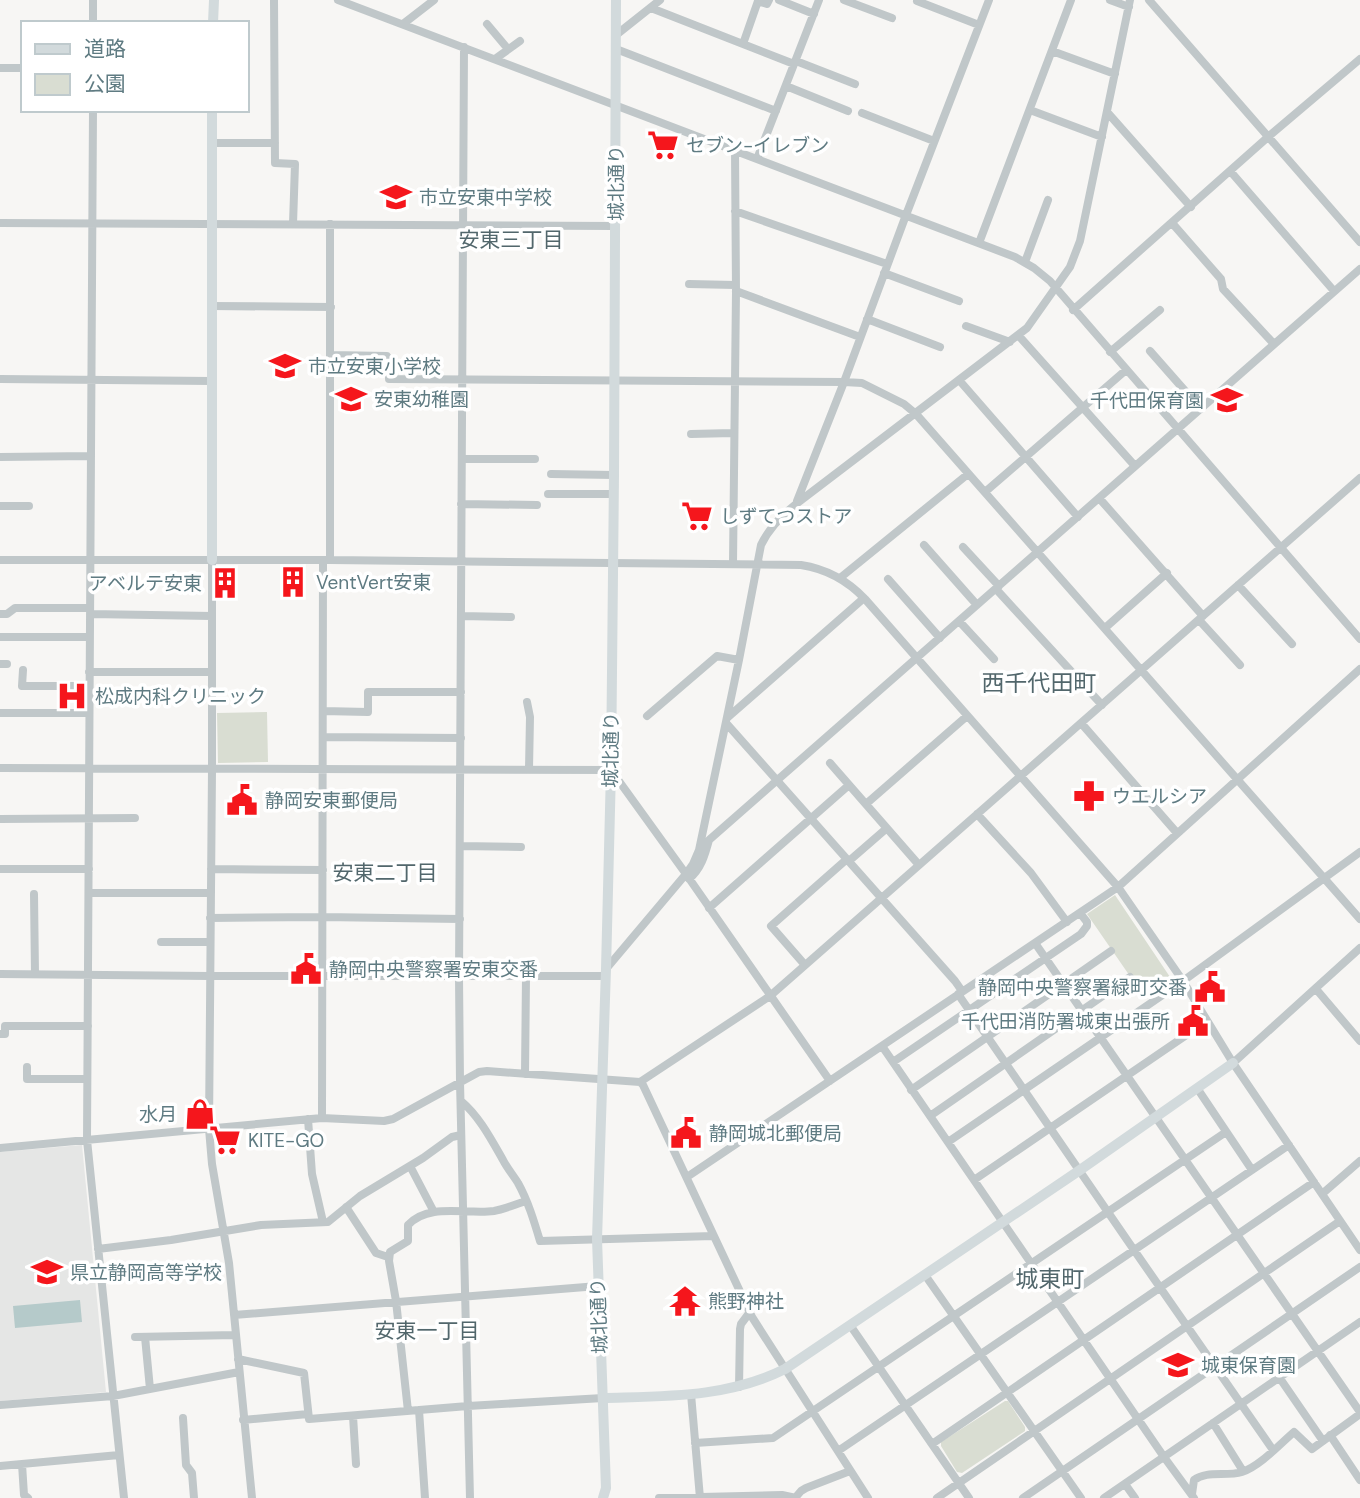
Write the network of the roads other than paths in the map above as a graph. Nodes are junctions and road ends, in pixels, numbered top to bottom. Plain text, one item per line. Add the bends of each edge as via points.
1 (93, 0) edge
2 (214, 0) edge
3 (274, 0) edge
4 (338, 0) edge
5 (434, 0) edge
6 (616, 0) edge
7 (660, 0) edge
8 (769, 0) edge
9 (779, 0) edge
10 (819, 0) edge
11 (844, 0) edge
12 (989, 0) edge
13 (1072, 0) edge
14 (1110, 0) edge
15 (1149, 0) edge
16 (917, 1) edge
17 (1130, 4) edge
18 (651, 8) junction
19 (814, 14) junction
20 (892, 18) dead end
21 (93, 21) edge
22 (213, 21) edge
23 (403, 24) junction
24 (487, 24) dead end
25 (979, 25) junction
26 (616, 35) junction
27 (520, 41) dead end
28 (743, 44) junction
29 (464, 47) junction
30 (508, 49) junction
31 (616, 49) junction
32 (1052, 51) junction
33 (495, 59) junction
34 (1360, 59) edge
35 (795, 63) junction
36 (0, 68) edge
37 (21, 68) edge
38 (1115, 74) junction
39 (855, 84) dead end
40 (786, 86) junction
41 (616, 105) junction
42 (1030, 110) junction
43 (776, 111) junction
44 (848, 111) dead end
45 (93, 112) edge
46 (212, 112) edge
47 (1107, 112) junction
48 (862, 113) dead end
49 (1102, 137) junction
50 (1268, 137) junction
51 (934, 141) junction
52 (212, 143) junction
53 (275, 143) junction
54 (735, 150) junction
55 (757, 159) junction
56 (1231, 172) junction
57 (1048, 200) dead end
58 (1191, 207) junction
59 (735, 211) junction
60 (906, 215) junction
61 (0, 223) edge
62 (1172, 223) junction
63 (92, 224) junction
64 (212, 224) junction
65 (293, 224) junction
66 (330, 224) junction
67 (463, 224) junction
68 (615, 226) junction
69 (1360, 242) edge
70 (979, 243) junction
71 (1024, 262) junction
72 (886, 269) junction
73 (1360, 269) edge
74 (690, 284) dead end
75 (736, 288) junction
76 (1055, 289) junction
77 (1334, 291) junction
78 (959, 301) dead end
79 (211, 306) junction
80 (331, 307) junction
81 (1073, 310) junction
82 (1160, 310) dead end
83 (867, 320) junction
84 (966, 326) dead end
85 (1018, 335) junction
86 (860, 337) junction
87 (1010, 342) junction
88 (1274, 344) junction
89 (940, 347) dead end
90 (1150, 351) dead end
91 (1110, 352) junction
92 (331, 355) junction
93 (1126, 370) junction
94 (0, 379) edge
95 (92, 380) junction
96 (463, 380) junction
97 (959, 380) junction
98 (211, 381) junction
99 (734, 381) junction
100 (615, 382) junction
101 (844, 382) junction
102 (1083, 408) junction
103 (1201, 409) junction
104 (916, 414) junction
105 (1177, 429) junction
106 (733, 433) junction
107 (691, 434) dead end
108 (91, 456) junction
109 (0, 457) edge
110 (1026, 457) junction
111 (536, 458) dead end
112 (462, 459) junction
113 (1135, 466) junction
114 (551, 474) dead end
115 (968, 474) junction
116 (614, 475) junction
117 (1360, 478) edge
118 (985, 492) junction
119 (548, 494) dead end
120 (614, 494) junction
121 (1099, 498) junction
122 (461, 504) junction
123 (796, 504) junction
124 (537, 505) dead end
125 (0, 506) edge
126 (29, 506) dead end
127 (1078, 517) junction
128 (924, 545) dead end
129 (963, 547) dead end
130 (1280, 548) junction
131 (1038, 552) junction
132 (0, 560) edge
133 (212, 560) junction
134 (327, 560) junction
135 (90, 561) junction
136 (461, 562) junction
137 (614, 562) junction
138 (733, 564) junction
139 (758, 564) junction
140 (1167, 573) junction
141 (840, 578) junction
142 (887, 579) dead end
143 (1238, 585) junction
144 (997, 587) junction
145 (864, 598) junction
146 (977, 605) junction
147 (90, 611) junction
148 (0, 614) edge
149 (212, 615) junction
150 (461, 617) junction
151 (511, 617) dead end
152 (1201, 618) junction
153 (959, 621) junction
154 (1105, 628) junction
155 (0, 637) edge
156 (90, 637) junction
157 (940, 638) junction
158 (1360, 639) edge
159 (1292, 644) dead end
160 (916, 658) junction
161 (739, 660) junction
162 (994, 660) dead end
163 (1240, 666) dead end
164 (1360, 669) edge
165 (23, 670) dead end
166 (89, 671) junction
167 (1142, 671) junction
168 (212, 672) junction
169 (89, 687) junction
170 (461, 692) junction
171 (527, 702) dead end
172 (1102, 705) junction
173 (323, 712) junction
174 (0, 713) edge
175 (89, 713) junction
176 (647, 716) dead end
177 (967, 716) junction
178 (727, 721) junction
179 (1080, 723) junction
180 (323, 737) junction
181 (461, 738) junction
182 (830, 763) dead end
183 (0, 768) edge
184 (212, 768) junction
185 (323, 768) junction
186 (89, 769) junction
187 (460, 769) junction
188 (529, 769) junction
189 (611, 770) junction
190 (1021, 777) junction
191 (1237, 779) junction
192 (778, 780) junction
193 (849, 785) junction
194 (866, 804) junction
195 (977, 814) junction
196 (135, 818) dead end
197 (0, 819) edge
198 (89, 819) junction
199 (811, 819) junction
200 (887, 828) junction
201 (1177, 833) junction
202 (460, 846) junction
203 (522, 847) dead end
204 (1360, 852) edge
205 (848, 860) junction
206 (919, 865) junction
207 (0, 869) edge
208 (89, 869) junction
209 (211, 869) junction
210 (323, 870) junction
211 (688, 877) junction
212 (1325, 878) junction
213 (1118, 887) junction
214 (89, 893) junction
215 (210, 893) junction
216 (34, 894) dead end
217 (881, 899) junction
218 (709, 908) junction
219 (1080, 913) junction
220 (323, 917) junction
221 (210, 918) junction
222 (460, 919) junction
223 (1360, 919) edge
224 (1067, 922) junction
225 (160, 942) dead end
226 (210, 942) junction
227 (1035, 943) junction
228 (1360, 948) edge
229 (1111, 951) dead end
230 (1045, 958) junction
231 (806, 965) junction
232 (606, 973) junction
233 (0, 974) edge
234 (35, 974) junction
235 (88, 975) junction
236 (209, 976) junction
237 (323, 976) junction
238 (526, 976) junction
239 (459, 977) junction
240 (1130, 977) dead end
241 (1183, 981) junction
242 (1063, 984) junction
243 (1316, 989) junction
244 (960, 992) junction
245 (771, 996) junction
246 (969, 1010) junction
247 (1082, 1010) junction
248 (1208, 1021) junction
249 (88, 1026) junction
250 (0, 1034) edge
251 (987, 1037) junction
252 (1101, 1038) junction
253 (1360, 1041) edge
254 (882, 1046) junction
255 (893, 1062) junction
256 (1006, 1063) junction
257 (1234, 1063) junction
258 (27, 1067) dead end
259 (526, 1074) junction
260 (1128, 1076) junction
261 (603, 1078) junction
262 (87, 1079) junction
263 (830, 1081) junction
264 (460, 1082) junction
265 (640, 1082) junction
266 (1197, 1088) junction
267 (911, 1090) junction
268 (1024, 1090) junction
269 (461, 1101) junction
270 (930, 1116) junction
271 (1156, 1117) junction
272 (322, 1118) junction
273 (308, 1119) junction
274 (1050, 1128) junction
275 (209, 1129) junction
276 (1226, 1132) junction
277 (461, 1135) junction
278 (87, 1140) junction
279 (948, 1142) junction
280 (1289, 1145) junction
281 (0, 1148) edge
282 (1185, 1159) junction
283 (1360, 1161) edge
284 (410, 1166) junction
285 (1080, 1170) junction
286 (1252, 1170) junction
287 (687, 1177) junction
288 (974, 1180) junction
289 (1314, 1182) junction
290 (1322, 1194) junction
291 (1212, 1198) junction
292 (526, 1201) junction
293 (346, 1207) junction
294 (463, 1211) junction
295 (434, 1212) junction
296 (1108, 1212) junction
297 (1340, 1220) junction
298 (1002, 1221) junction
299 (323, 1222) junction
300 (225, 1231) junction
301 (1237, 1235) junction
302 (713, 1236) junction
303 (597, 1239) junction
304 (98, 1249) junction
305 (1134, 1250) junction
306 (1360, 1250) edge
307 (388, 1257) junction
308 (1031, 1263) junction
309 (1360, 1267) edge
310 (1264, 1273) junction
311 (925, 1275) junction
312 (598, 1286) junction
313 (1160, 1288) junction
314 (466, 1296) junction
315 (396, 1301) junction
316 (1058, 1301) junction
317 (750, 1312) junction
318 (1292, 1313) junction
319 (234, 1315) junction
320 (954, 1315) junction
321 (850, 1325) junction
322 (1359, 1325) edge
323 (1187, 1326) junction
324 (235, 1335) junction
325 (135, 1337) dead end
326 (145, 1337) junction
327 (1084, 1340) junction
328 (1318, 1351) junction
329 (981, 1354) junction
330 (238, 1359) junction
331 (878, 1366) junction
332 (1215, 1366) junction
333 (785, 1369) junction
334 (239, 1372) junction
335 (1279, 1377) junction
336 (1110, 1378) junction
337 (739, 1387) junction
338 (150, 1389) junction
339 (1008, 1392) junction
340 (691, 1394) junction
341 (113, 1396) junction
342 (603, 1398) junction
343 (1241, 1404) junction
344 (0, 1405) edge
345 (905, 1405) junction
346 (468, 1406) junction
347 (419, 1410) junction
348 (408, 1411) junction
349 (813, 1412) junction
350 (1360, 1413) edge
351 (308, 1414) junction
352 (354, 1416) junction
353 (183, 1418) dead end
354 (1138, 1418) junction
355 (243, 1420) junction
356 (1213, 1423) junction
357 (1034, 1430) junction
358 (1326, 1438) junction
359 (695, 1443) junction
360 (932, 1444) junction
361 (1273, 1450) junction
362 (838, 1451) junction
363 (119, 1455) junction
364 (1164, 1457) junction
365 (22, 1464) junction
366 (356, 1464) dead end
367 (0, 1466) edge
368 (850, 1471) junction
369 (1062, 1471) junction
370 (1243, 1471) junction
371 (1360, 1480) edge
372 (959, 1483) junction
373 (1125, 1483) junction
374 (1193, 1496) edge
375 (700, 1497) edge
376 (28, 1498) edge
377 (124, 1498) edge
378 (194, 1498) edge
379 (251, 1498) edge
380 (425, 1498) edge
381 (470, 1498) edge
382 (603, 1498) edge
383 (659, 1498) edge
384 (795, 1498) edge
385 (868, 1498) edge
386 (937, 1498) edge
387 (969, 1498) edge
388 (1023, 1498) edge
389 (1081, 1498) edge
390 (1104, 1498) edge
391 (1136, 1498) edge

1 - 21 street
2 - 22 street
3 - 53 street
4 - 23 street
5 - 23 street
6 - 26 street, 城北通り
7 - 18 street
8 - 28 street via 767,4 758,1
9 - 19 street
10 - 19 street
11 - 20 street
12 - 25 street
13 - 32 street
14 - 17 street
15 - 50 street
16 - 25 street
17 - 38 street
18 - 26 street
18 - 28 street
19 - 35 street
23 - 29 street
24 - 30 street
25 - 51 street
26 - 31 street, 城北通り
27 - 30 street
28 - 35 street
29 - 33 street
29 - 67 street
30 - 33 street
31 - 41 street, 城北通り
31 - 43 street
32 - 38 street
32 - 42 street
33 - 41 street
34 - 50 street
35 - 39 street
35 - 40 street
36 - 37 street
38 - 47 street
40 - 43 street
40 - 44 street
41 - 54 street
41 - 68 street, 城北通り
42 - 49 street
42 - 70 street
43 - 55 street
45 - 63 street
46 - 52 street
47 - 49 street
47 - 58 street
48 - 51 street
49 - 76 street via 1080,241 1070,268
50 - 56 street
50 - 69 street
51 - 60 street
52 - 53 street
52 - 64 street
53 - 65 street via 275,163 295,164
54 - 55 street
54 - 59 street
55 - 60 street
56 - 58 street
56 - 77 street
57 - 71 street
58 - 62 street
59 - 72 street
59 - 75 street
60 - 70 street
60 - 72 street
61 - 63 street
62 - 81 street
62 - 88 street via 1222,279 1223,289
63 - 64 street
63 - 95 street
64 - 65 street
64 - 79 street
65 - 66 street
66 - 67 street
66 - 80 street
67 - 68 street
67 - 96 street
68 - 100 street, 城北通り
70 - 71 street
71 - 76 street
72 - 78 street
72 - 83 street
73 - 77 street
74 - 75 street
75 - 86 street
75 - 99 street
76 - 81 street
76 - 85 street
77 - 88 street
79 - 80 street
79 - 98 street
80 - 92 street
81 - 91 street
82 - 91 street
83 - 86 street
83 - 89 street
84 - 87 street
85 - 87 street
85 - 102 street
86 - 101 street
87 - 97 street
88 - 103 street
90 - 103 street
91 - 93 street
92 - 96 street via 387,356 389,379
92 - 134 street
93 - 102 street
93 - 105 street
94 - 95 street
95 - 98 street
95 - 108 street
96 - 100 street
96 - 112 street
97 - 104 street
97 - 110 street
98 - 133 street
99 - 100 street
99 - 101 street
99 - 106 street
100 - 116 street, 城北通り
101 - 104 street via 862,383
101 - 123 street
102 - 110 street
102 - 113 street
103 - 105 street
104 - 115 street
104 - 123 street
105 - 113 street
105 - 130 street
106 - 107 street
106 - 138 street
108 - 109 street
108 - 135 street
110 - 118 street
110 - 127 street
111 - 112 street
112 - 122 street
113 - 121 street
114 - 116 street
115 - 118 street
115 - 141 street
116 - 120 street, 城北通り
117 - 130 street
118 - 131 street
119 - 120 street
120 - 137 street, 城北通り
121 - 127 street
121 - 140 street
122 - 124 street
122 - 136 street
123 - 139 street via 767,532
125 - 126 street
127 - 131 street
128 - 146 street
129 - 144 street
130 - 143 street
130 - 158 street
131 - 144 street
131 - 154 street
132 - 135 street
133 - 134 street
133 - 135 street
133 - 149 street
134 - 136 street
134 - 173 street
135 - 147 street
136 - 137 street
136 - 150 street
137 - 138 street
137 - 189 street, 城北通り
138 - 139 street
139 - 141 street via 816,567
139 - 161 street
140 - 152 street
140 - 154 street
141 - 145 street
142 - 157 street
143 - 152 street
143 - 159 street
144 - 146 street
144 - 172 street
145 - 160 street
145 - 178 street
146 - 153 street
147 - 148 street via 15,608
147 - 149 street
147 - 156 street
149 - 168 street
150 - 151 street
150 - 170 street
152 - 163 street
152 - 167 street
153 - 157 street
153 - 162 street
154 - 167 street
155 - 156 street
156 - 166 street
157 - 160 street
160 - 177 street
160 - 192 street
161 - 176 street via 717,656
161 - 178 street
164 - 191 street
165 - 169 street via 22,686
166 - 168 street
166 - 169 street
167 - 172 street
167 - 191 street
168 - 184 street
169 - 175 street
170 - 173 street via 368,692 368,712
170 - 181 street
171 - 188 street
172 - 179 street
173 - 180 street
174 - 175 street
175 - 186 street
177 - 190 street
177 - 194 street
178 - 192 street
178 - 211 street via 699,850
179 - 190 street
179 - 201 street
180 - 181 street
180 - 185 street
181 - 187 street
182 - 193 street
183 - 186 street
184 - 185 street
184 - 186 street
184 - 209 street
185 - 187 street
185 - 210 street
186 - 198 street
187 - 188 street
187 - 202 street
188 - 189 street
189 - 211 street
189 - 232 street, 城北通り
190 - 195 street
190 - 213 street
191 - 201 street
191 - 212 street
192 - 199 street
192 - 211 street via 709,840 696,874
193 - 194 street
193 - 199 street
194 - 200 street
195 - 206 street
195 - 224 street via 1031,873
196 - 198 street
197 - 198 street
198 - 208 street
199 - 205 street
199 - 218 street
200 - 205 street
200 - 206 street
201 - 213 street
202 - 203 street
202 - 222 street
204 - 212 street
205 - 217 street
205 - 231 street via 771,926
206 - 217 street
207 - 208 street
208 - 214 street
209 - 210 street
209 - 215 street
210 - 220 street
211 - 218 street
211 - 232 street
212 - 223 street
212 - 241 street
213 - 219 street
213 - 241 street
214 - 215 street
214 - 235 street
215 - 221 street
216 - 234 street
217 - 231 street
217 - 244 street
218 - 245 street
219 - 224 street
219 - 230 street via 1087,922 1085,930
220 - 221 street
220 - 222 street
220 - 237 street
221 - 226 street
222 - 239 street
224 - 227 street
225 - 226 street
226 - 236 street
227 - 230 street
227 - 244 street
228 - 243 street
229 - 242 street
230 - 242 street
230 - 246 street
231 - 245 street
232 - 238 street
232 - 261 street, 城北通り
233 - 234 street
234 - 235 street
235 - 236 street
235 - 249 street
236 - 237 street
236 - 275 street
237 - 239 street
237 - 272 street
238 - 239 street
238 - 259 street
239 - 264 street
240 - 247 street
241 - 248 street
241 - 252 street
242 - 247 street
242 - 251 street
243 - 253 street
243 - 257 street
244 - 246 street
244 - 254 street
245 - 263 street
245 - 265 street
246 - 251 street
246 - 255 street
247 - 252 street
247 - 256 street
248 - 257 street
248 - 260 street
249 - 250 street via 5,1026 5,1034
249 - 262 street
251 - 256 street
251 - 267 street
252 - 260 street
252 - 268 street
254 - 255 street
254 - 263 street
255 - 267 street
256 - 268 street
256 - 270 street
257 - 266 street
257 - 280 street
258 - 262 street via 27,1079
259 - 261 street
259 - 264 street via 487,1071
260 - 271 street
260 - 274 street
261 - 265 street
261 - 303 street, 城北通り
262 - 278 street
263 - 287 street
264 - 269 street
264 - 272 street via 393,1119
265 - 287 street
266 - 271 street
266 - 276 street
267 - 270 street
268 - 274 street
268 - 279 street
269 - 277 street
269 - 292 street via 491,1138
270 - 279 street
271 - 282 street
271 - 285 street
272 - 273 street
273 - 275 street
273 - 299 street via 312,1174
274 - 285 street
274 - 288 street
275 - 278 street
275 - 300 street
276 - 282 street
276 - 286 street
277 - 284 street
277 - 294 street
278 - 281 street
278 - 304 street
279 - 288 street
280 - 286 street
280 - 289 street
282 - 291 street
282 - 296 street
283 - 290 street
284 - 293 street
284 - 295 street
285 - 296 street
285 - 298 street
286 - 291 street
287 - 302 street
288 - 298 street
289 - 290 street
289 - 301 street
290 - 297 street
291 - 301 street
291 - 305 street
292 - 294 street via 494,1211
292 - 303 street via 540,1241
293 - 299 street
293 - 307 street via 376,1253
294 - 295 street
294 - 314 street
295 - 307 street via 414,1219 408,1225 408,1241
296 - 305 street
296 - 308 street
297 - 306 street
297 - 310 street
298 - 308 street
298 - 311 street
299 - 300 street
300 - 304 street
300 - 319 street
301 - 310 street
301 - 313 street
302 - 303 street
302 - 317 street
303 - 312 street, 城北通り
304 - 341 street
305 - 313 street
305 - 316 street
307 - 315 street
308 - 316 street
308 - 320 street
309 - 318 street
310 - 318 street
310 - 323 street
311 - 320 street
311 - 321 street
312 - 314 street
312 - 342 street, 城北通り
313 - 323 street
313 - 327 street
314 - 315 street
314 - 346 street
315 - 319 street
315 - 348 street
316 - 327 street
316 - 329 street
317 - 333 street
317 - 337 street via 740,1329
318 - 328 street
318 - 332 street
319 - 324 street
320 - 329 street
320 - 331 street
321 - 331 street
321 - 333 street
322 - 328 street
323 - 332 street
323 - 336 street
324 - 326 street
324 - 330 street
325 - 326 street
326 - 338 street
327 - 336 street
327 - 339 street
328 - 335 street
328 - 350 street
329 - 339 street
329 - 345 street
330 - 334 street
330 - 351 street via 304,1373
331 - 345 street
331 - 349 street
332 - 343 street
332 - 354 street
333 - 337 street
333 - 349 street
334 - 338 street
334 - 355 street
335 - 343 street
335 - 358 street
336 - 354 street
336 - 357 street
337 - 340 street
338 - 341 street
339 - 357 street
339 - 360 street
340 - 342 street
340 - 359 street
341 - 344 street
341 - 363 street
342 - 346 street
342 - 382 street, 城北通り
343 - 356 street
343 - 361 street
345 - 360 street
345 - 362 street
346 - 347 street
346 - 381 street
347 - 348 street
347 - 380 street
348 - 352 street
349 - 359 street via 773,1438
349 - 362 street
350 - 358 street
351 - 352 street via 309,1419
351 - 355 street
352 - 366 street
353 - 378 street
354 - 364 street
354 - 369 street
355 - 379 street
356 - 364 street
356 - 370 street
357 - 369 street
357 - 372 street
358 - 361 street via 1312,1450 1294,1432
358 - 371 street
359 - 375 street
360 - 372 street
361 - 370 street
362 - 368 street
363 - 365 street
363 - 377 street
364 - 373 street
364 - 374 street
365 - 367 street
365 - 376 street
368 - 384 street via 806,1488
368 - 385 street
369 - 388 street
369 - 389 street
370 - 374 street via 1198,1477
372 - 386 street
372 - 387 street
373 - 390 street
373 - 391 street
375 - 383 street
375 - 384 street

